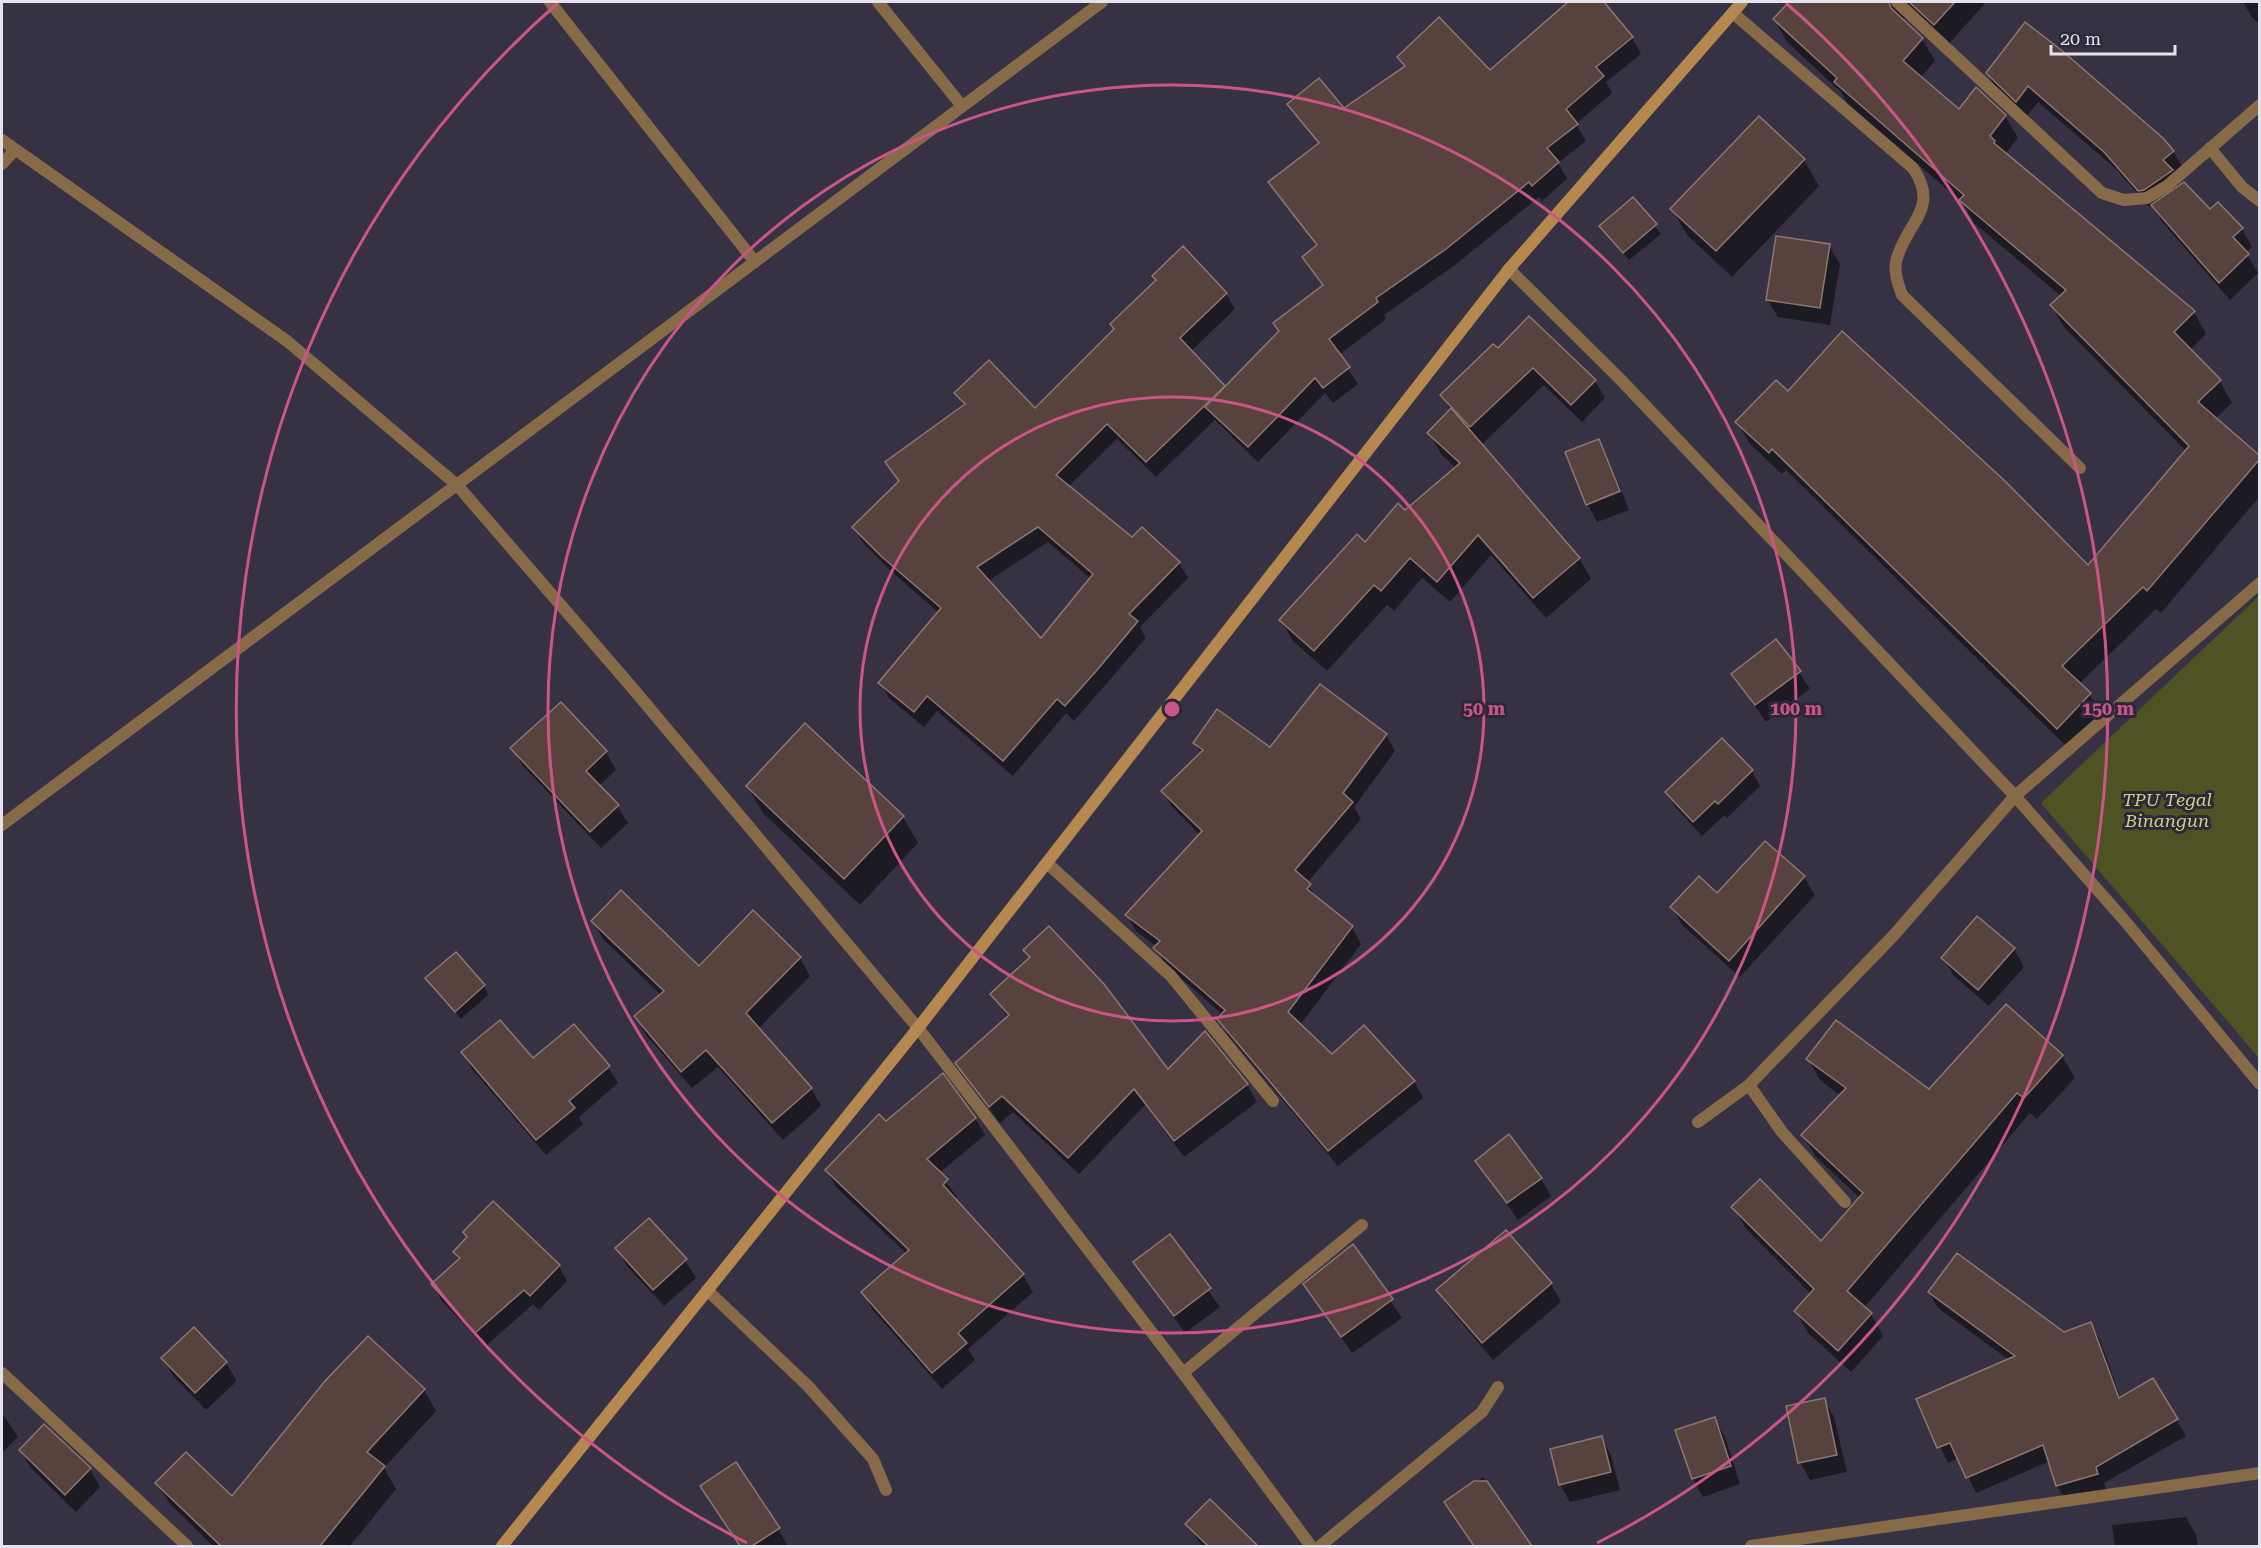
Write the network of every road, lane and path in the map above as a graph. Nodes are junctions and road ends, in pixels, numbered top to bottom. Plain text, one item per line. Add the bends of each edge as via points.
1 (550, 2) edge
2 (878, 2) edge
3 (1102, 2) edge
4 (1742, 2) edge
5 (1897, 2) edge
6 (1733, 13) junction
7 (2259, 105) edge
8 (962, 106) junction
9 (2, 140) edge
10 (2210, 148) junction
11 (15, 150) junction
12 (2, 164) edge
13 (2259, 201) edge
14 (755, 262) junction
15 (1509, 268) junction
16 (2080, 468) dead end
17 (457, 485) junction
18 (2259, 583) edge
19 (2015, 796) junction
20 (2, 825) edge
21 (1047, 863) junction
22 (918, 1028) junction
23 (2259, 1084) edge
24 (1749, 1085) junction
25 (1274, 1101) dead end
26 (1698, 1122) dead end
27 (1845, 1202) dead end
28 (1362, 1226) dead end
29 (707, 1290) junction
30 (2, 1373) edge
31 (1183, 1373) junction
32 (1498, 1387) dead end
33 (2259, 1473) edge
34 (886, 1490) dead end
35 (187, 1546) edge
36 (502, 1546) edge
37 (1311, 1546) edge
38 (1320, 1546) edge
39 (1751, 1546) edge

1 - 14 street
2 - 8 street
3 - 8 street
4 - 6 street
5 - 10 street via 2102,193 2124,200 2147,198 2167,186
6 - 15 street
6 - 16 street via 1913,168 1923,182 1925,200 1896,260 1902,296
7 - 10 street
8 - 14 street
9 - 11 street
10 - 13 street
11 - 12 street
11 - 17 street via 287,341
14 - 17 street
15 - 19 street via 1621,380
15 - 21 street
17 - 20 street
17 - 22 street
18 - 19 street
19 - 23 street via 2125,921
19 - 24 street via 1894,935
21 - 22 street
21 - 25 street via 1171,976
22 - 29 street
22 - 31 street
24 - 26 street
24 - 27 street via 1782,1132
28 - 31 street
29 - 34 street via 815,1394 873,1459
29 - 36 street
30 - 35 street
31 - 37 street
32 - 38 street via 1482,1412
33 - 39 street

